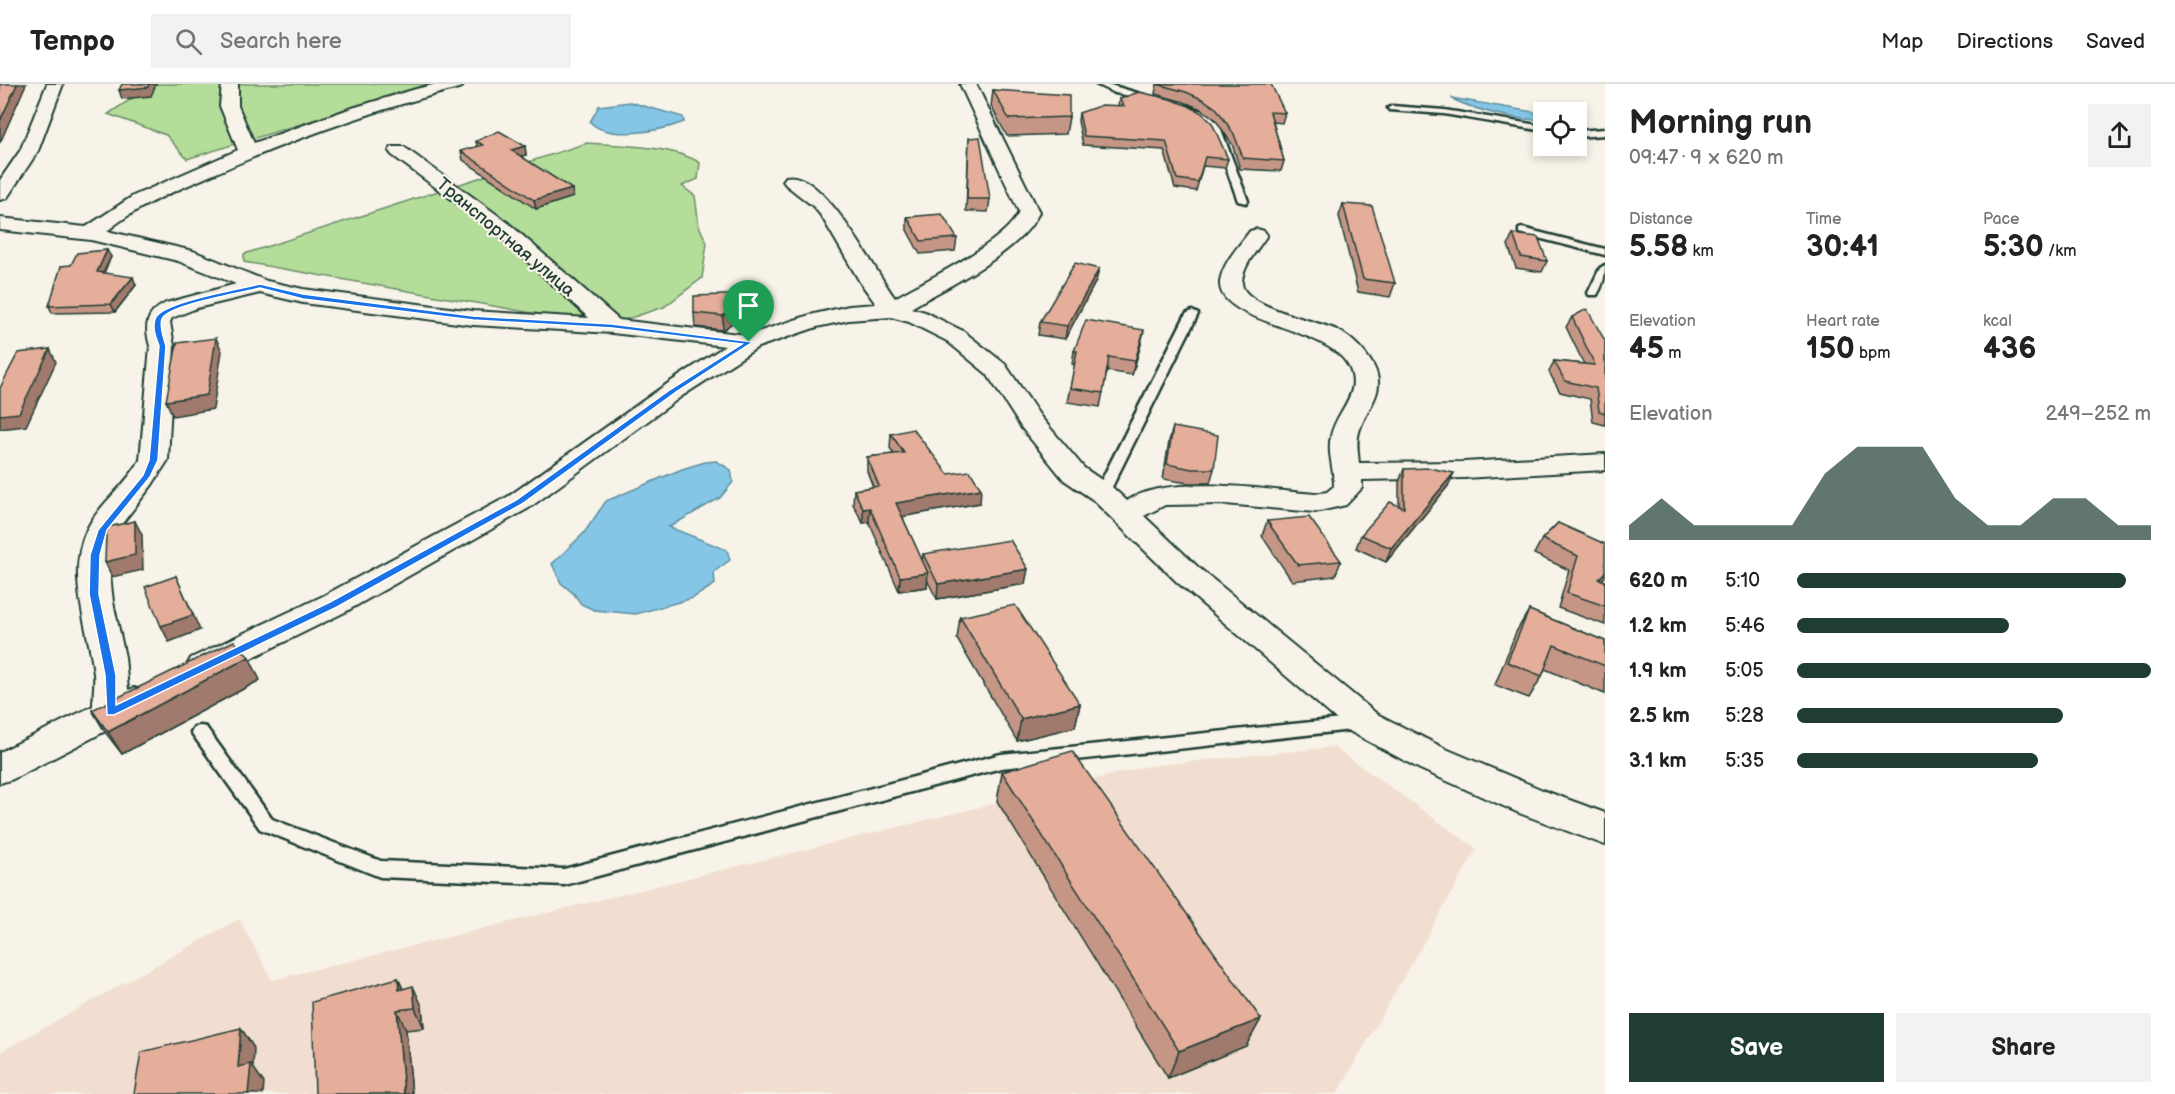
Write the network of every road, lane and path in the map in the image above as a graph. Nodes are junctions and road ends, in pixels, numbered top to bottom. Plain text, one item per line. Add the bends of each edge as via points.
1 (56, 84) edge
2 (230, 84) edge
3 (456, 84) edge
4 (968, 84) edge
5 (1100, 84) edge
6 (1159, 100) edge
7 (1179, 106) edge
8 (1392, 108) dead end
9 (1533, 127) edge
10 (1605, 132) edge
11 (1587, 133) edge
12 (248, 151) junction
13 (398, 151) dead end
14 (793, 181) dead end
15 (0, 194) edge
16 (1243, 201) dead end
17 (0, 224) edge
18 (1522, 231) dead end
19 (91, 234) junction
20 (1257, 235) dead end
21 (1605, 252) edge
22 (1605, 268) edge
23 (260, 286) junction
24 (1593, 293) dead end
25 (892, 310) junction
26 (1192, 314) dead end
27 (612, 326) junction
28 (749, 342) junction
29 (1605, 462) edge
30 (1349, 472) junction
31 (1102, 493) junction
32 (1125, 517) junction
33 (110, 712) junction
34 (1364, 723) junction
35 (200, 732) dead end
36 (0, 770) edge
37 (1605, 829) edge

1 - 15 street via 29,150
2 - 12 street via 229,106
3 - 12 street via 412,95
4 - 25 street via 1029,212 1024,224 1006,242
5 - 6 lane
7 - 16 lane via 1202,114 1215,124
8 - 9 lane via 1444,112
10 - 11 lane
12 - 19 street via 126,206
13 - 27 street, Транспортная улица via 500,226
14 - 25 street via 831,215
17 - 19 street
18 - 21 lane
19 - 23 street via 185,256
20 - 30 street via 1233,275 1234,295 1256,310 1329,336 1361,364 1366,378 1365,397 1345,429
22 - 24 lane
23 - 27 street via 303,296 473,318
23 - 33 street via 178,306 159,317 162,346 154,460 147,475 102,530 95,555 94,594 111,675
25 - 28 street via 849,313
25 - 31 street via 917,317 955,336 996,369 1030,421 1074,474
26 - 31 lane
27 - 28 street
28 - 33 street via 673,391 519,502 334,604
29 - 30 street
30 - 32 street via 1348,488 1326,501 1185,494 1160,496
31 - 32 street
32 - 34 street
33 - 36 street
34 - 35 lane via 1001,761 564,877 380,869 266,824
34 - 37 street via 1433,759

